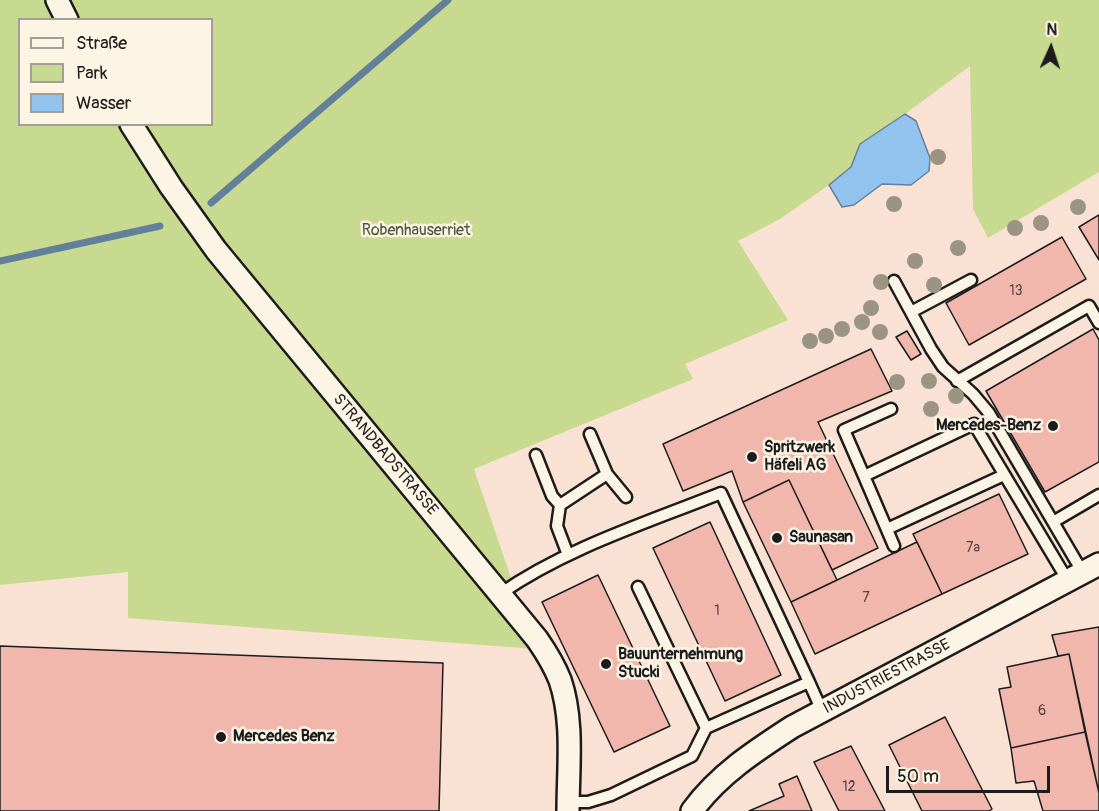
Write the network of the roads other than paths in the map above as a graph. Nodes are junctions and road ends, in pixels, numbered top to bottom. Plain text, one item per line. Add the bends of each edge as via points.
1 (57, 0) edge
2 (66, 18) edge
3 (132, 126) edge
4 (971, 280) dead end
5 (894, 281) dead end
6 (911, 312) junction
7 (1099, 323) edge
8 (957, 381) junction
9 (891, 409) dead end
10 (590, 434) dead end
11 (536, 455) dead end
12 (607, 474) junction
13 (1004, 475) junction
14 (864, 476) junction
15 (1099, 495) edge
16 (626, 497) dead end
17 (560, 505) junction
18 (1053, 522) junction
19 (887, 529) junction
20 (894, 546) dead end
21 (568, 555) junction
22 (1083, 573) edge
23 (638, 587) dead end
24 (500, 594) junction
25 (809, 681) junction
26 (822, 711) junction
27 (706, 728) junction
28 (568, 806) edge
29 (692, 811) edge

1 - 2 street
3 - 24 street, STRANDBADSTRASSE via 216,250
4 - 6 lane
5 - 6 lane
6 - 8 lane via 943,367
7 - 8 lane via 1089,306
8 - 18 lane via 989,413
9 - 14 lane via 844,430
10 - 12 lane
11 - 17 lane via 552,496
12 - 16 lane
12 - 17 lane
13 - 14 lane via 974,424
13 - 19 lane
13 - 22 lane
14 - 19 lane
15 - 18 lane
17 - 21 lane via 557,526
18 - 22 lane
19 - 20 lane
21 - 24 lane
21 - 25 lane via 721,493
22 - 26 street, INDUSTRIESTRASSE
23 - 27 lane
24 - 28 street, STRANDBADSTRASSE via 537,639 559,679 568,724
25 - 26 lane
25 - 27 lane
26 - 29 street, INDUSTRIESTRASSE via 746,756
27 - 28 lane via 693,756 611,795

